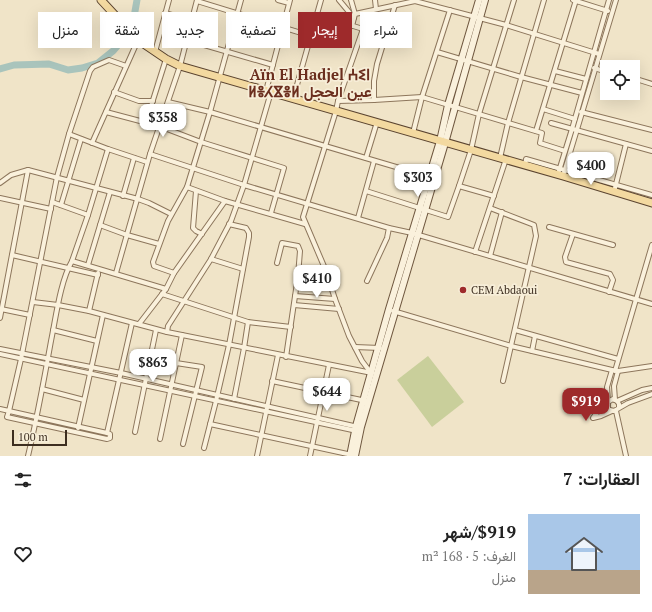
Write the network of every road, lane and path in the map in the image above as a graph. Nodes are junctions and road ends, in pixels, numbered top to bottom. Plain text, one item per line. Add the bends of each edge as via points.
1 (101, 0) edge
2 (169, 0) edge
3 (241, 0) edge
4 (278, 0) edge
5 (321, 0) edge
6 (339, 0) edge
7 (351, 0) edge
8 (375, 0) edge
9 (416, 0) edge
10 (479, 0) edge
11 (485, 0) edge
12 (514, 0) edge
13 (544, 0) edge
14 (575, 0) edge
15 (609, 0) edge
16 (616, 0) edge
17 (197, 1) edge
18 (290, 2) edge
19 (395, 5) junction
20 (376, 9) junction
21 (450, 10) junction
22 (606, 10) junction
23 (111, 12) edge
24 (165, 12) edge
25 (194, 12) edge
26 (235, 12) edge
27 (238, 12) edge
28 (287, 12) edge
29 (318, 12) edge
30 (367, 12) edge
31 (612, 12) junction
32 (360, 14) edge
33 (354, 16) junction
34 (477, 18) junction
35 (162, 25) edge
36 (506, 25) junction
37 (352, 26) joint
38 (360, 28) edge
39 (534, 34) junction
40 (360, 38) edge
41 (563, 43) junction
42 (132, 48) edge
43 (150, 48) edge
44 (185, 48) edge
45 (217, 48) edge
46 (229, 48) edge
47 (278, 48) edge
48 (308, 48) edge
49 (228, 51) junction
50 (155, 52) junction
51 (437, 52) junction
52 (594, 52) junction
53 (599, 54) junction
54 (166, 59) junction
55 (465, 60) junction
56 (273, 65) junction
57 (126, 66) junction
58 (180, 66) junction
59 (590, 67) junction
60 (595, 68) junction
61 (494, 69) junction
62 (600, 70) edge
63 (555, 71) junction
64 (521, 77) junction
65 (220, 78) junction
66 (586, 80) junction
67 (640, 80) edge
68 (652, 84) edge
69 (551, 85) junction
70 (269, 91) junction
71 (114, 92) junction
72 (582, 93) junction
73 (422, 97) junction
74 (293, 99) junction
75 (338, 100) junction
76 (374, 100) junction
77 (153, 101) junction
78 (168, 102) junction
79 (451, 106) junction
80 (543, 109) junction
81 (336, 111) junction
82 (106, 112) junction
83 (210, 112) junction
84 (580, 112) junction
85 (479, 114) junction
86 (575, 119) junction
87 (146, 122) junction
88 (377, 122) junction
89 (508, 123) junction
90 (551, 123) dead end
91 (159, 126) junction
92 (261, 128) junction
93 (575, 130) junction
94 (652, 130) edge
95 (536, 131) junction
96 (413, 133) junction
97 (69, 134) junction
98 (81, 139) junction
99 (202, 142) junction
100 (442, 142) junction
101 (92, 143) junction
102 (626, 144) junction
103 (326, 145) junction
104 (108, 149) junction
105 (471, 150) junction
106 (652, 151) edge
107 (565, 152) junction
108 (150, 154) junction
109 (134, 158) junction
110 (252, 158) junction
111 (366, 158) junction
112 (503, 159) junction
113 (374, 161) junction
114 (147, 162) junction
115 (193, 168) junction
116 (28, 170) junction
117 (561, 172) junction
118 (57, 177) junction
119 (432, 177) junction
120 (68, 180) junction
121 (0, 183) edge
122 (244, 185) junction
123 (459, 186) junction
124 (187, 187) junction
125 (96, 188) junction
126 (615, 188) junction
127 (196, 190) junction
128 (366, 191) junction
129 (110, 192) junction
130 (276, 194) junction
131 (652, 195) edge
132 (123, 196) junction
133 (494, 196) junction
134 (0, 198) edge
135 (138, 199) junction
136 (225, 201) junction
137 (52, 202) junction
138 (22, 203) junction
139 (308, 203) junction
140 (652, 203) edge
141 (237, 204) junction
142 (61, 205) junction
143 (422, 208) junction
144 (490, 208) junction
145 (50, 209) junction
146 (502, 212) junction
147 (171, 214) junction
148 (271, 214) junction
149 (88, 215) junction
150 (358, 218) junction
151 (229, 224) junction
152 (305, 224) junction
153 (100, 225) junction
154 (549, 227) dead end
155 (388, 228) junction
156 (202, 234) junction
157 (415, 234) junction
158 (573, 234) junction
159 (127, 235) junction
160 (159, 244) junction
161 (613, 245) dead end
162 (652, 246) edge
163 (475, 252) junction
164 (12, 255) junction
165 (490, 256) junction
166 (212, 259) junction
167 (72, 261) junction
168 (40, 262) junction
169 (277, 263) dead end
170 (88, 265) junction
171 (528, 267) junction
172 (68, 268) junction
173 (100, 268) junction
174 (243, 269) junction
175 (326, 271) junction
176 (116, 273) junction
177 (174, 273) junction
178 (98, 275) junction
179 (298, 276) junction
180 (367, 281) dead end
181 (166, 289) junction
182 (609, 292) junction
183 (162, 294) junction
184 (295, 296) junction
185 (335, 300) junction
186 (636, 300) junction
187 (185, 301) junction
188 (32, 302) junction
189 (652, 304) edge
190 (58, 305) junction
191 (294, 305) junction
192 (1, 309) edge
193 (339, 309) junction
194 (392, 310) junction
195 (89, 311) junction
196 (30, 315) junction
197 (103, 316) junction
198 (234, 317) junction
199 (0, 318) edge
200 (248, 322) junction
201 (132, 323) junction
202 (139, 324) junction
203 (291, 327) junction
204 (54, 330) junction
205 (156, 330) junction
206 (514, 330) junction
207 (167, 332) junction
208 (182, 335) junction
209 (535, 336) junction
210 (97, 341) junction
211 (229, 345) junction
212 (511, 346) junction
213 (354, 347) junction
214 (244, 348) junction
215 (381, 348) junction
216 (0, 349) edge
217 (532, 351) junction
218 (22, 353) junction
219 (0, 354) edge
220 (278, 355) junction
221 (286, 357) junction
222 (21, 359) junction
223 (48, 359) junction
224 (618, 359) junction
225 (176, 363) junction
226 (47, 364) junction
227 (329, 365) junction
228 (652, 366) edge
229 (91, 368) junction
230 (615, 371) junction
231 (90, 373) junction
232 (121, 373) junction
233 (373, 374) junction
234 (119, 380) junction
235 (145, 380) junction
236 (272, 381) junction
237 (503, 381) dead end
238 (145, 385) junction
239 (171, 385) junction
240 (652, 388) edge
241 (42, 389) junction
242 (170, 391) junction
243 (323, 392) junction
244 (196, 393) junction
245 (652, 394) edge
246 (218, 396) junction
247 (234, 399) junction
248 (84, 400) junction
249 (616, 400) junction
250 (216, 401) junction
251 (365, 401) junction
252 (608, 403) junction
253 (0, 409) edge
254 (267, 409) junction
255 (615, 410) junction
256 (9, 411) junction
257 (37, 417) junction
258 (317, 420) junction
259 (36, 423) junction
260 (210, 424) junction
261 (79, 427) junction
262 (358, 429) junction
263 (77, 432) junction
264 (135, 432) dead end
265 (107, 433) junction
266 (261, 435) junction
267 (160, 439) dead end
268 (183, 444) dead end
269 (312, 446) junction
270 (204, 448) dead end
271 (28, 456) edge
272 (257, 456) edge
273 (310, 456) edge
274 (352, 456) edge
275 (626, 456) edge

1 - 23 main road
2 - 24 street
3 - 27 street
4 - 18 street
5 - 29 street
6 - 33 street
7 - 33 street
8 - 20 street
9 - 19 street
9 - 21 street
10 - 34 main road
11 - 34 main road
12 - 36 street
13 - 39 street
14 - 22 street
14 - 41 street
15 - 22 street
16 - 31 street
17 - 25 street
17 - 26 street
18 - 28 street
19 - 20 street
19 - 76 street via 377,64
20 - 30 street
21 - 34 street
21 - 51 street
22 - 31 street
22 - 52 street
31 - 53 street
32 - 33 street
33 - 37 street
34 - 36 street
34 - 55 main road
35 - 50 street
36 - 39 street
36 - 61 street
37 - 38 street
39 - 41 street
39 - 64 street
40 - 75 street
41 - 52 street
41 - 63 street
42 - 57 street
43 - 50 main road
44 - 58 street
45 - 49 street
46 - 49 street
47 - 56 street
48 - 74 street
49 - 56 street
49 - 65 street
50 - 54 main road
51 - 55 street
51 - 73 street
52 - 53 street
52 - 59 street
53 - 60 street
54 - 58 main road
54 - 77 street
55 - 61 street
55 - 79 main road
56 - 70 street
57 - 71 street
57 - 97 street via 109,60 91,69
58 - 65 main road
58 - 78 street
59 - 60 street
59 - 66 street
60 - 62 street
60 - 84 street
61 - 64 street
61 - 85 street
63 - 66 street
63 - 69 street
64 - 69 street
64 - 89 street
65 - 70 main road
65 - 83 street
66 - 72 street
67 - 68 street
69 - 72 street
69 - 80 street
70 - 74 main road
70 - 92 street
71 - 77 street via 139,101
71 - 82 street
72 - 84 street
73 - 76 street
73 - 79 street
73 - 96 street
74 - 81 main road
75 - 76 street
75 - 81 street
77 - 87 street
78 - 83 street
78 - 91 street
79 - 85 street
79 - 100 main road
80 - 86 street
80 - 95 street
81 - 88 main road
81 - 103 street
82 - 87 street
82 - 101 street
83 - 92 street
83 - 99 street
84 - 86 street
84 - 93 street
84 - 94 street
85 - 89 street
85 - 105 street
86 - 93 street
87 - 91 street
88 - 96 main road
88 - 111 street
89 - 95 street
89 - 112 street
90 - 93 street
91 - 99 street
91 - 108 street
92 - 103 street
92 - 110 street
93 - 102 street
93 - 107 street
93 - 117 street
95 - 107 street via 542,133 540,143
96 - 100 main road
97 - 98 street
97 - 118 street
98 - 101 street
98 - 120 street
99 - 110 street
99 - 115 street
100 - 105 main road
100 - 119 main road
101 - 104 street
102 - 106 street
102 - 126 street
103 - 111 street
103 - 139 street
104 - 109 street
104 - 125 street
105 - 112 main road
105 - 123 street
107 - 117 street
108 - 114 street
108 - 115 street
109 - 114 street
109 - 132 street
110 - 122 street
110 - 130 street via 284,168
111 - 113 street
112 - 117 main road
112 - 133 street
113 - 119 street
113 - 128 street
114 - 135 street
115 - 122 street
115 - 124 street
116 - 118 street
116 - 121 street via 11,175
116 - 138 street
117 - 126 main road
118 - 120 street
118 - 137 street
119 - 143 main road
120 - 125 street
120 - 142 street
122 - 130 street
122 - 141 street
123 - 133 street
123 - 143 street via 448,217
124 - 127 street
124 - 147 street
125 - 129 street
125 - 149 street
126 - 131 street
126 - 140 main road
127 - 136 street
127 - 156 street via 193,228
128 - 143 street
128 - 150 street
129 - 132 street
129 - 153 street
130 - 139 street
130 - 148 street
132 - 135 street
133 - 144 street
134 - 138 street
135 - 147 street
135 - 159 street
136 - 141 street
136 - 156 street
137 - 142 street
137 - 145 street
138 - 145 street
138 - 164 street
139 - 150 street
139 - 152 street via 303,217
141 - 148 street
141 - 151 street
142 - 149 street
143 - 157 main road
144 - 146 street
144 - 163 street
145 - 168 street
146 - 165 street
146 - 171 street via 534,225 536,236
147 - 160 street
148 - 152 street
149 - 167 street
150 - 155 street
151 - 166 street
151 - 174 street via 246,228 249,233
152 - 175 street
153 - 159 street
153 - 170 street
154 - 158 street
155 - 157 street
155 - 180 street via 387,238
156 - 177 street
157 - 163 street
157 - 194 main road
158 - 161 street
158 - 182 street via 565,257 566,262 610,274 613,280
159 - 160 street
159 - 176 street
160 - 177 street via 153,264
162 - 186 street
163 - 165 street
164 - 168 street
164 - 192 street
165 - 171 street
166 - 174 street
166 - 187 street
167 - 170 street
167 - 172 street
168 - 172 street
168 - 188 street
169 - 179 street via 282,243 298,246
170 - 173 street
171 - 182 street
171 - 206 street
172 - 178 street
172 - 190 street
173 - 176 street
173 - 178 street
174 - 198 street
175 - 179 street
175 - 185 street
176 - 181 street
177 - 181 street
178 - 195 street
179 - 184 street
181 - 183 street
182 - 186 street
183 - 187 street
183 - 202 street
184 - 185 street
184 - 191 street
185 - 193 street
186 - 189 street
186 - 224 street
187 - 198 street
187 - 207 street via 168,326
188 - 190 street
188 - 196 street
190 - 195 street
190 - 204 street
191 - 193 street
191 - 203 street
192 - 196 street
192 - 199 street
193 - 213 street
194 - 212 street
194 - 215 main road
195 - 197 street
196 - 218 street
197 - 201 street
197 - 210 street
198 - 200 street
198 - 211 street
200 - 203 street
200 - 214 street
201 - 202 street
201 - 232 street
202 - 205 street
203 - 221 street
204 - 210 street
204 - 223 street
205 - 207 street
205 - 235 street
206 - 209 street
206 - 212 street
207 - 208 street
208 - 211 street
208 - 225 street
209 - 217 street
209 - 224 street
210 - 229 street
211 - 214 street
211 - 246 street
212 - 217 street
212 - 237 street
213 - 215 street
213 - 233 street
214 - 220 street
214 - 247 street
215 - 233 main road
216 - 218 street
217 - 230 street
218 - 222 street
218 - 223 street
219 - 222 street
220 - 221 street
220 - 236 street
221 - 227 street
222 - 226 street
222 - 256 street
223 - 226 street
223 - 229 street
224 - 230 street
225 - 239 street
225 - 244 street via 202,367
226 - 231 street
226 - 241 street
227 - 233 street
227 - 243 street
228 - 230 street
229 - 231 street
229 - 232 street
230 - 249 street
230 - 252 street via 607,387
231 - 234 street
231 - 248 street
232 - 234 street
232 - 235 street
233 - 251 main road
234 - 238 street
234 - 265 street
235 - 238 street
235 - 239 street
236 - 243 street
236 - 254 street
238 - 242 street
238 - 264 street
239 - 242 street
239 - 244 street
240 - 249 street
241 - 248 street
241 - 257 street
242 - 244 street
242 - 267 street
243 - 251 street
243 - 258 street
244 - 246 street
244 - 250 street
244 - 268 street
245 - 255 street
246 - 247 street
246 - 250 street
247 - 254 street
248 - 261 street
249 - 252 street
249 - 255 street via 619,404
250 - 254 street
250 - 260 street
251 - 262 main road
252 - 255 street via 608,408
252 - 255 street via 593,418
253 - 256 street
254 - 258 street
254 - 266 street
255 - 275 street
256 - 257 street
256 - 259 street via 7,417
257 - 259 street
257 - 261 street
258 - 262 street
258 - 269 street
259 - 263 street
259 - 271 street
260 - 266 street
260 - 270 street
261 - 263 street
261 - 265 street
262 - 274 main road
263 - 265 street via 109,439 110,435
266 - 269 street
266 - 272 street
269 - 273 street
269 - 274 street

